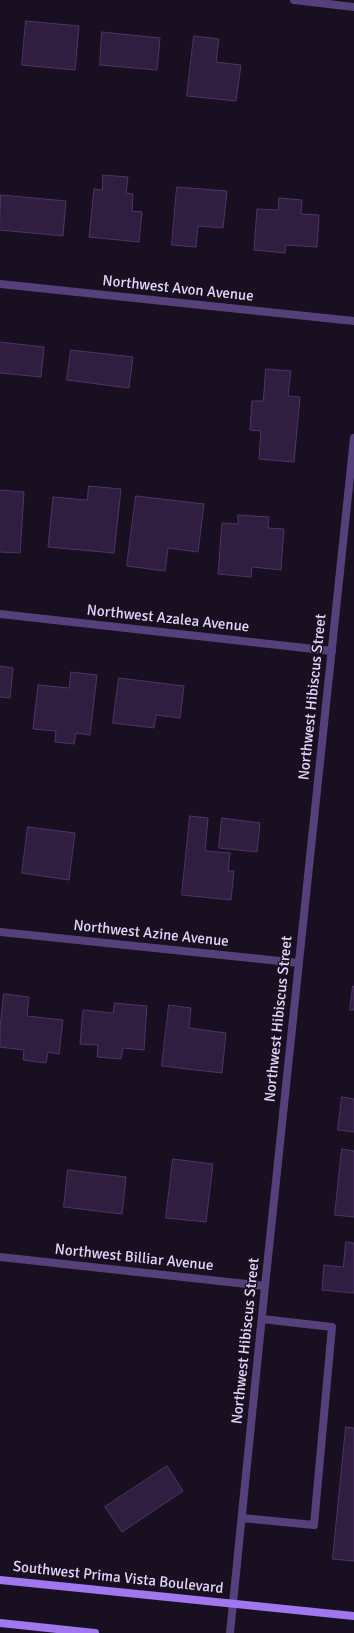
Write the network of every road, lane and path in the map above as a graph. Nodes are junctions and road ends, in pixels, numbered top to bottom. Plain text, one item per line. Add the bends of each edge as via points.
1 (294, 0) edge
2 (354, 7) edge
3 (0, 284) edge
4 (354, 321) edge
5 (354, 438) edge
6 (0, 614) edge
7 (332, 651) junction
8 (0, 932) edge
9 (299, 963) junction
10 (0, 1257) edge
11 (265, 1286) junction
12 (262, 1319) junction
13 (242, 1518) junction
14 (0, 1580) edge
15 (233, 1603) junction
16 (354, 1616) edge
17 (0, 1623) edge
18 (95, 1633) edge
19 (230, 1633) edge

1 - 2 street
3 - 4 street, Northwest Avon Avenue
5 - 7 street, Northwest Hibiscus Street
6 - 7 street, Northwest Azalea Avenue
7 - 9 street, Northwest Hibiscus Street
8 - 9 street, Northwest Azine Avenue
9 - 11 street, Northwest Hibiscus Street
10 - 11 street, Northwest Billiar Avenue
11 - 12 street, Northwest Hibiscus Street
12 - 13 street, Northwest Hibiscus Street
12 - 13 street via 332,1326 314,1525
13 - 15 street, Northwest Hibiscus Street
14 - 15 main road, Southwest Prima Vista Boulevard
15 - 16 main road, Southwest Prima Vista Boulevard
15 - 19 street, Northwest Hibiscus Street
17 - 18 main road

